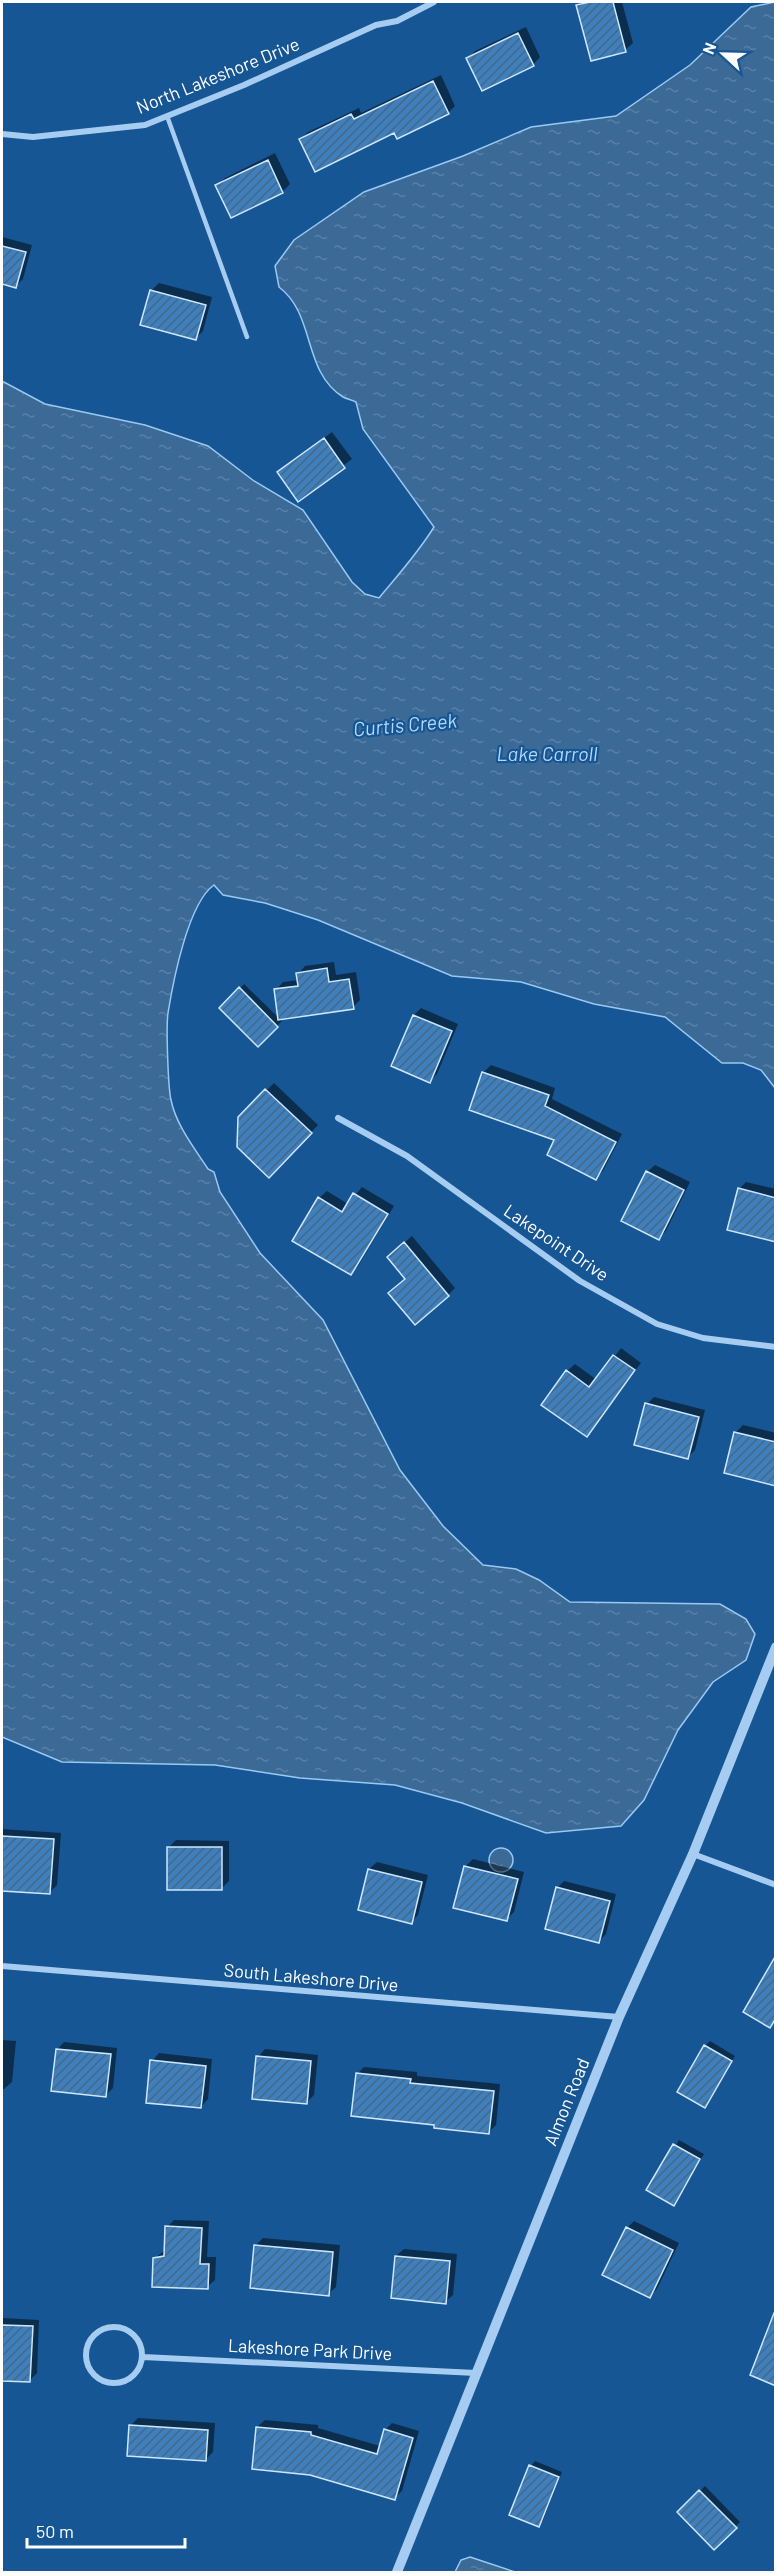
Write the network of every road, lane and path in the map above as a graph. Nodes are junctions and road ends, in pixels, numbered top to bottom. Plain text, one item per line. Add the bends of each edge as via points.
1 (434, 2) edge
2 (167, 116) junction
3 (2, 134) edge
4 (247, 337) dead end
5 (338, 1118) dead end
6 (776, 1347) edge
7 (776, 1647) edge
8 (693, 1854) junction
9 (776, 1885) edge
10 (2, 1966) edge
11 (619, 2017) junction
12 (142, 2357) junction
13 (477, 2373) junction
14 (397, 2572) edge

1 - 2 street, North Lakeshore Drive
2 - 3 street, North Lakeshore Drive via 145,125 33,137
2 - 4 lane
5 - 6 street, Lakepoint Drive via 407,1156 580,1281 657,1324 703,1338
7 - 8 street, Almon Road
8 - 9 street
8 - 11 street, Almon Road
10 - 11 street, South Lakeshore Drive
11 - 13 street, Almon Road
12 - 12 street via 128,2380 111,2383 95,2376 86,2360 86,2351 94,2335 103,2329 122,2328 137,2338
12 - 13 street, Lakeshore Park Drive
13 - 14 street, Almon Road

